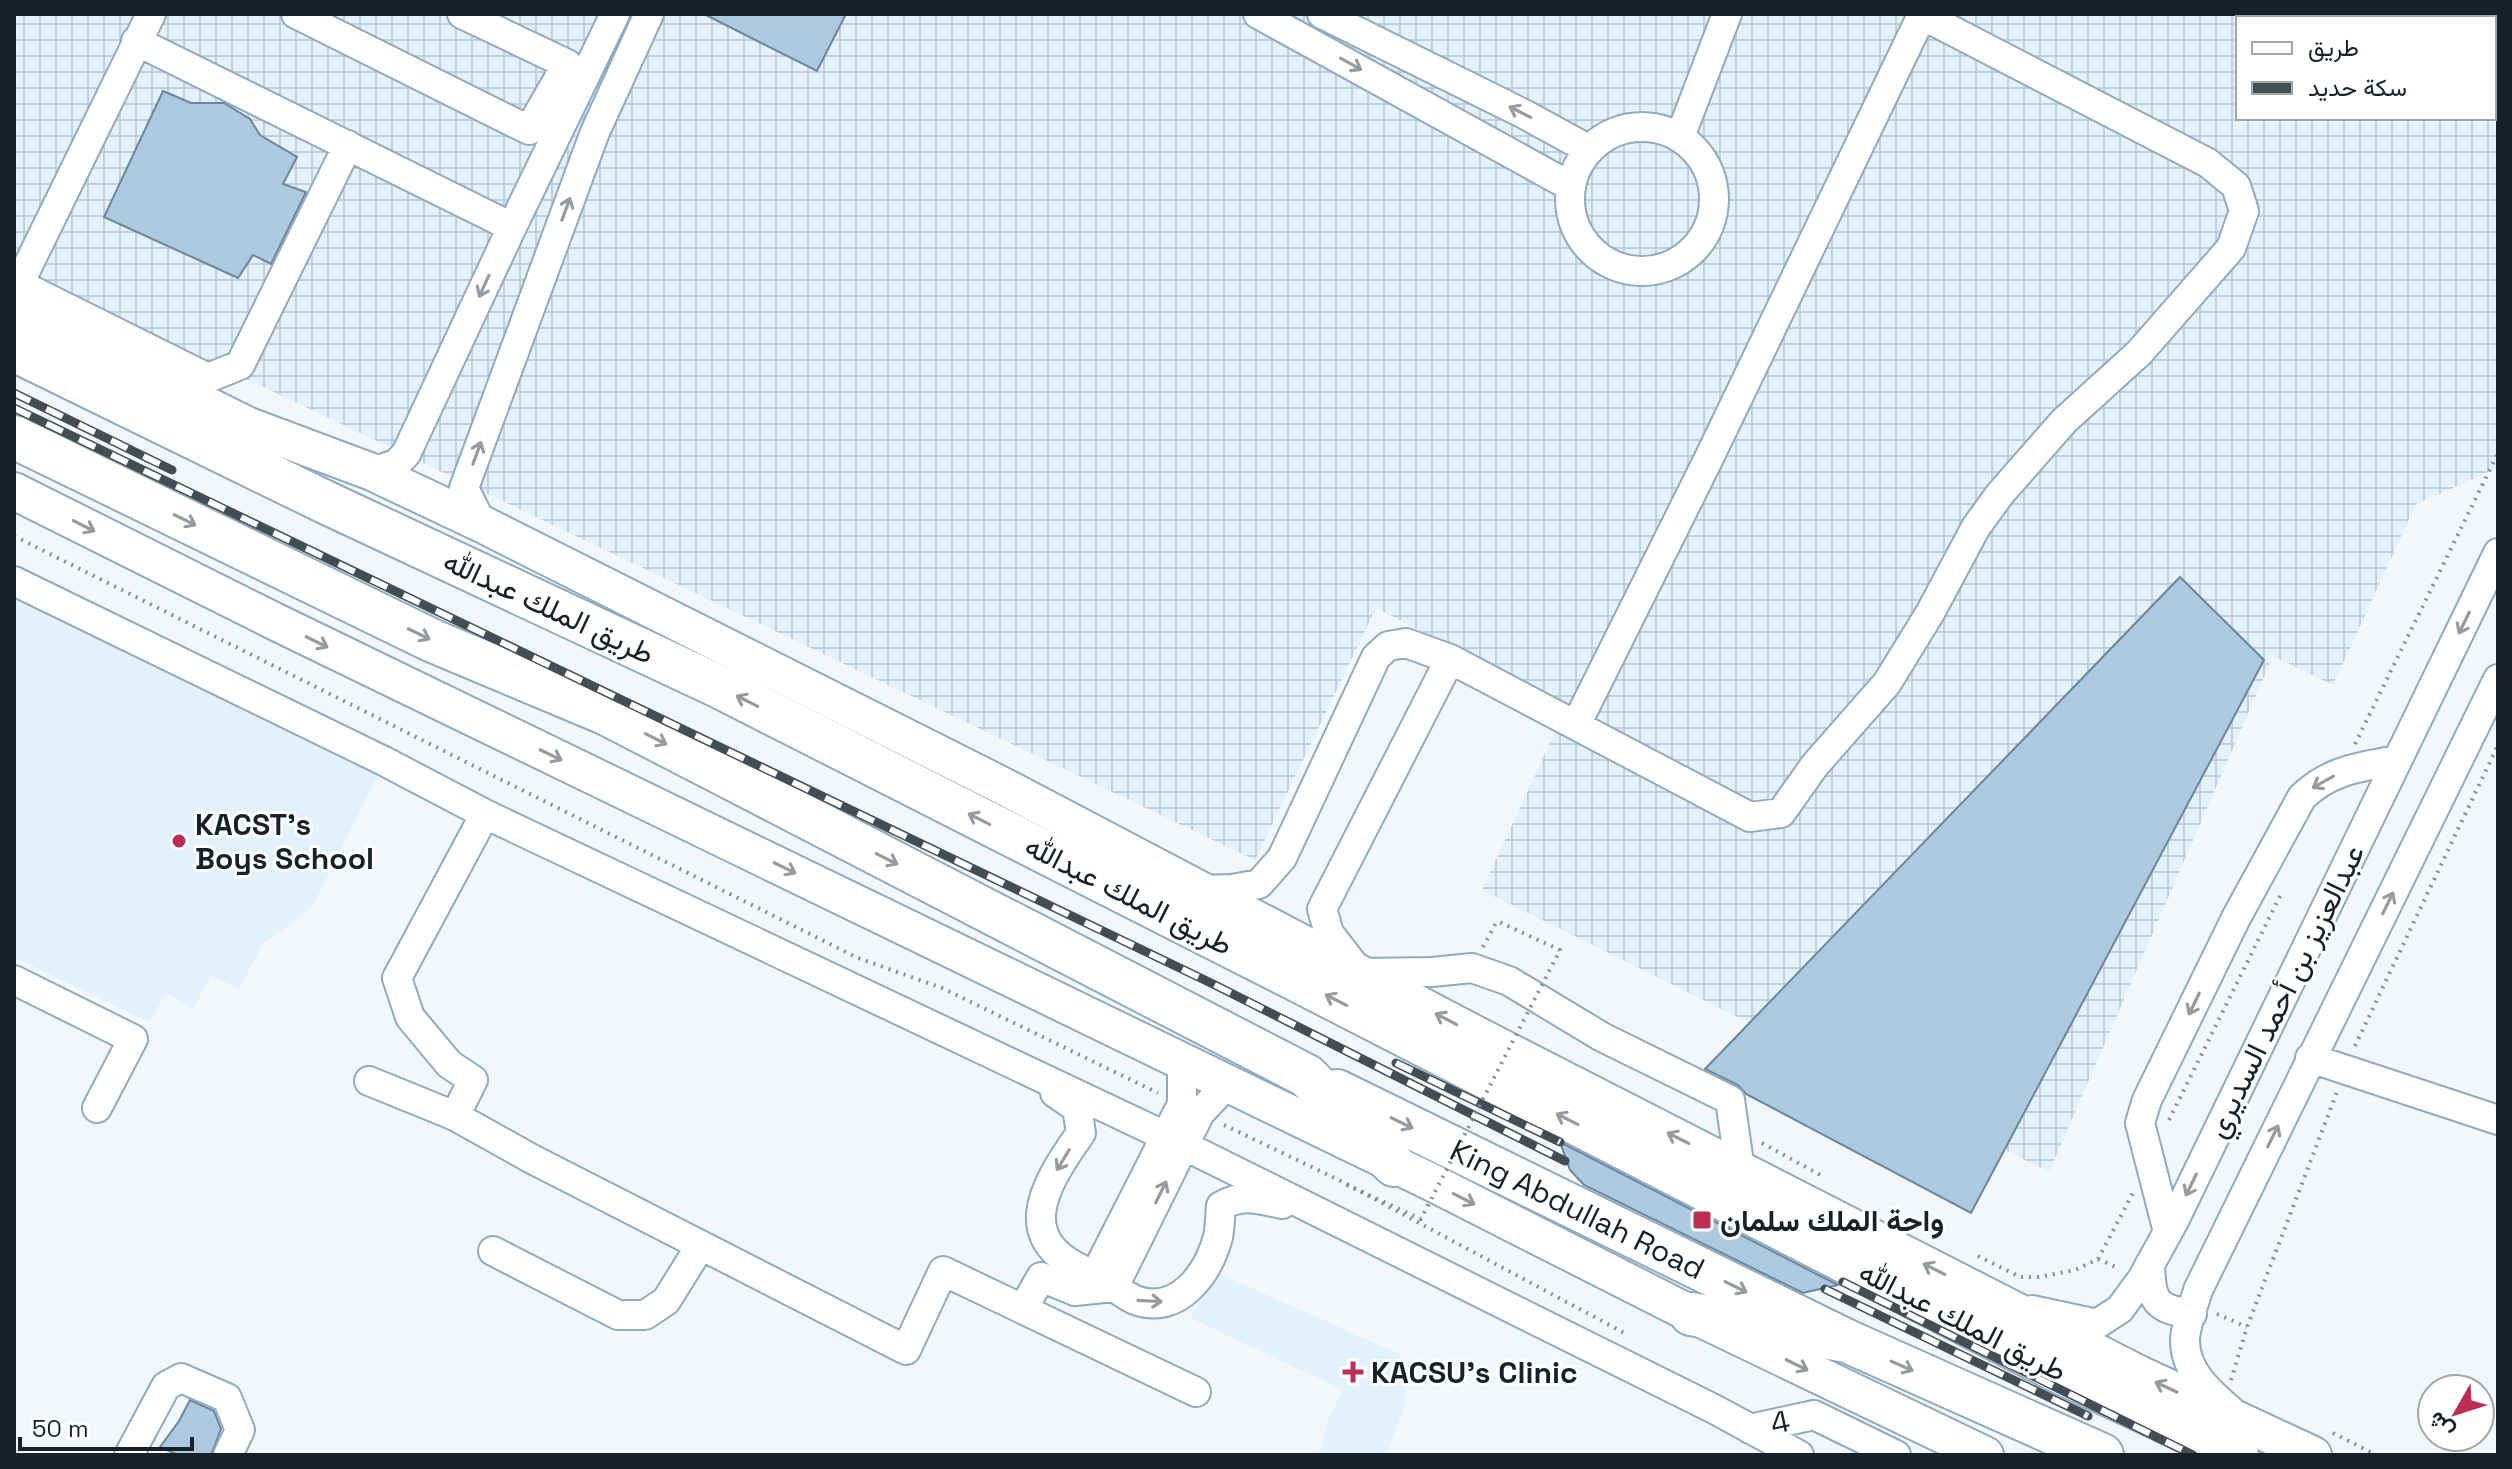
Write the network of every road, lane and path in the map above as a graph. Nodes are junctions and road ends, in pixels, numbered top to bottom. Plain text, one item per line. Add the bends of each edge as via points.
1 (151, 14) edge
2 (296, 14) edge
3 (462, 14) edge
4 (615, 14) edge
5 (649, 14) edge
6 (1258, 14) edge
7 (1322, 14) edge
8 (1727, 14) edge
9 (1307, 40) junction
10 (136, 41) junction
11 (567, 64) junction
12 (569, 109) junction
13 (595, 132) junction
14 (1680, 137) junction
15 (348, 145) junction
16 (1588, 149) junction
17 (1570, 186) junction
18 (512, 227) junction
19 (14, 309) edge
20 (14, 350) edge
21 (14, 437) edge
22 (372, 472) junction
23 (14, 491) edge
24 (482, 524) junction
25 (14, 536) edge
26 (2498, 553) edge
27 (14, 581) edge
28 (1450, 659) junction
29 (2498, 679) edge
30 (1576, 725) junction
31 (2498, 745) edge
32 (2397, 760) junction
33 (485, 814) junction
34 (1200, 890) junction
35 (1497, 921) dead end
36 (1360, 973) junction
37 (14, 980) edge
38 (2310, 1058) junction
39 (1182, 1061) junction
40 (1015, 1065) junction
41 (2346, 1070) junction
42 (1307, 1076) junction
43 (369, 1081) dead end
44 (1228, 1083) junction
45 (97, 1108) dead end
46 (1191, 1109) junction
47 (455, 1116) junction
48 (2498, 1120) edge
49 (1175, 1140) junction
50 (1394, 1165) junction
51 (1740, 1170) junction
52 (1347, 1185) junction
53 (1320, 1213) junction
54 (2168, 1232) junction
55 (701, 1245) junction
56 (493, 1251) dead end
57 (2150, 1264) junction
58 (1095, 1284) junction
59 (1999, 1302) junction
60 (1023, 1309) junction
61 (2202, 1313) junction
62 (1691, 1314) junction
63 (2247, 1327) junction
64 (1637, 1340) dead end
65 (1847, 1341) junction
66 (2231, 1381) dead end
67 (1196, 1392) dead end
68 (1750, 1429) junction
69 (2241, 1439) edge
70 (2318, 1442) edge
71 (129, 1455) edge
72 (228, 1455) edge
73 (1799, 1455) edge
74 (1896, 1455) edge
75 (1985, 1455) edge
76 (2102, 1455) edge
77 (2376, 1455) edge

1 - 10 street
2 - 11 street via 529,130
3 - 11 street
4 - 12 street
5 - 13 street
6 - 9 street
7 - 9 street
16 -> 7 street
8 - 14 street
9 -> 17 street
10 - 15 street
10 - 15 street via 19,284 208,378 240,365
11 - 12 street
12 - 13 street
12 - 18 street
24 -> 13 street via 464,488
14 - 16 street via 1632,127 1604,136
14 - 17 street via 1709,171 1712,217 1703,238 1668,267 1646,272 1623,269 1597,256 1575,225
15 - 18 street
16 - 17 street
18 -> 22 street via 406,454 396,464
19 - 22 main road via 249,426
69 -> 20 highway, طريق الملك عبدالله via 2060,1372 720,687
21 -> 42 highway via 433,641 607,714
22 - 24 main road
23 -> 39 main road
24 - 34 main road
25 - 46 path via 858,958 942,988
26 -> 32 street, عبدالعزيز بن أحمد السديري
27 - 33 street
28 - 30 street
28 - 34 street via 1406,643 1388,646 1376,657 1282,858 1259,884
28 - 36 street via 1322,909 1329,933
38 -> 29 street, عبدالعزيز بن أحمد السديري
30 - 30 street via 1750,817 1781,813 1887,683 2000,494 2064,421 2139,353 2231,248 2244,211 2236,186 2208,163 1922,15
31 - 41 path
32 -> 54 street, عبدالعزيز بن أحمد السديري
32 -> 54 street via 2340,773 2318,782 2302,797 2154,1086 2140,1123
33 - 40 street
33 - 47 street via 397,978 410,1017 449,1064 473,1080
34 - 36 main road
35 - 52 path, bridge via 1560,950 1421,1219
51 -> 36 main road
36 - 51 street via 1472,968 1509,981 1602,1037 1730,1100
37 - 45 street via 133,1039
38 - 41 street
61 -> 38 street, عبدالعزيز بن أحمد السديري via 2198,1290
39 - 44 main road
39 - 46 street
40 - 49 street
40 -> 58 street via 1077,1108 1081,1133 1044,1192 1041,1221 1056,1252
41 - 48 street
41 - 63 path
42 - 50 highway
42 -> 65 highway, King Abdullah Road
43 - 47 street
44 - 46 street
44 - 50 main road
46 - 49 street
46 - 52 path
47 - 55 street
49 - 53 street
49 - 58 street
50 -> 62 main road
59 -> 51 main road
52 - 64 path
58 -> 53 street via 1155,1305 1175,1299 1205,1270 1218,1236 1221,1206 1235,1198
53 - 68 street
54 - 57 street, عبدالعزيز بن أحمد السديري
55 - 56 street via 666,1301 645,1315 618,1315
55 - 60 street via 906,1350 943,1271
57 - 59 street, عبدالعزيز بن أحمد السديري via 2120,1309 2097,1324
57 - 61 street via 2150,1288 2168,1311
58 - 60 street via 1041,1277
69 -> 59 main road via 2139,1374
60 - 67 street
61 - 63 path
61 - 69 street, عبدالعزيز بن أحمد السديري via 2185,1341 2192,1370
62 - 65 highway, طريق الملك عبدالله
62 -> 75 main road
63 - 66 path
65 -> 76 highway, طريق الملك عبدالله
68 - 73 street
68 - 74 street, 4 via 1814,1415
69 - 70 main road
70 - 77 path
71 - 72 street via 166,1386 181,1378 227,1398 240,1430

